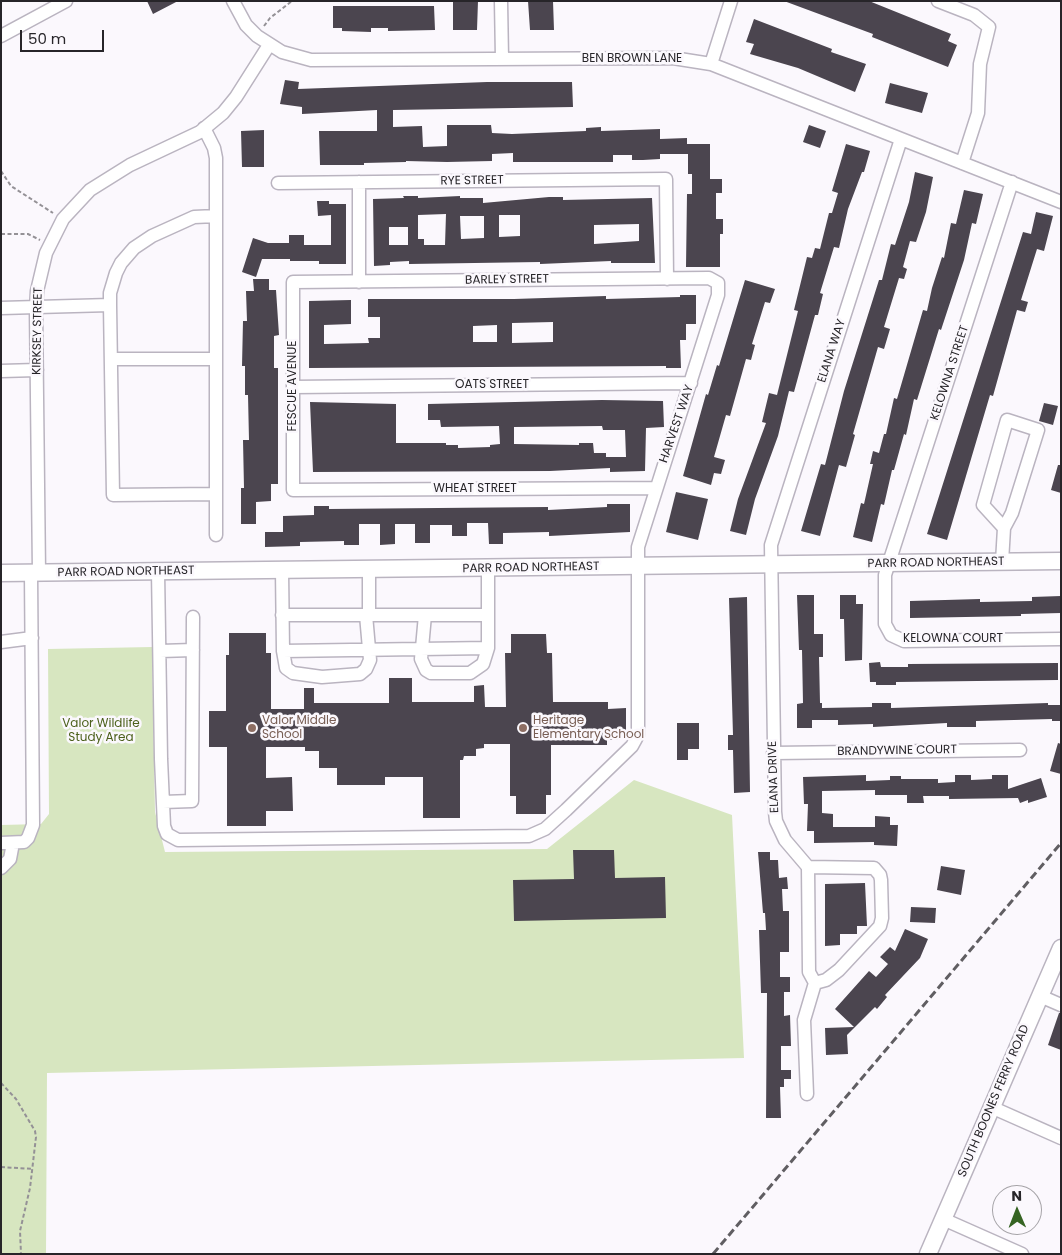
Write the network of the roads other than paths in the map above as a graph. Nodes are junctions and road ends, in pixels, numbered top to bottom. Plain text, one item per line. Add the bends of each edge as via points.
1 (66, 1) edge
2 (233, 1) edge
3 (501, 1) edge
4 (731, 1) edge
5 (938, 1) edge
6 (1, 36) edge
7 (269, 46) junction
8 (502, 60) junction
9 (710, 64) junction
10 (204, 128) junction
11 (901, 139) junction
12 (962, 163) junction
13 (359, 182) junction
14 (1012, 182) junction
15 (278, 183) dead end
16 (1061, 202) edge
17 (216, 216) junction
18 (667, 279) junction
19 (293, 282) joint
20 (359, 282) junction
21 (718, 283) joint
22 (110, 305) junction
23 (1, 308) edge
24 (36, 309) junction
25 (111, 359) junction
26 (216, 359) junction
27 (37, 370) junction
28 (1, 371) edge
29 (691, 383) junction
30 (293, 387) junction
31 (656, 488) junction
32 (293, 490) joint
33 (216, 494) junction
34 (1004, 528) junction
35 (216, 536) dead end
36 (1061, 561) edge
37 (1002, 562) junction
38 (889, 564) junction
39 (771, 565) junction
40 (638, 566) junction
41 (488, 568) junction
42 (369, 569) junction
43 (282, 570) junction
44 (158, 571) junction
45 (1, 573) edge
46 (35, 573) junction
47 (282, 615) junction
48 (367, 615) junction
49 (425, 615) junction
50 (488, 615) junction
51 (193, 617) dead end
52 (32, 638) junction
53 (1061, 639) edge
54 (1, 642) edge
55 (488, 648) junction
56 (421, 649) junction
57 (193, 650) junction
58 (371, 650) junction
59 (160, 651) junction
60 (283, 651) junction
61 (1020, 750) dead end
62 (773, 753) junction
63 (163, 802) junction
64 (7, 843) edge
65 (808, 867) junction
66 (1, 868) edge
67 (1061, 948) edge
68 (815, 983) junction
69 (1040, 996) junction
70 (1061, 1005) edge
71 (806, 1094) dead end
72 (991, 1108) junction
73 (1061, 1138) edge
74 (943, 1219) junction
75 (928, 1254) edge
76 (1022, 1254) edge

1 - 6 street
2 - 7 street, BEN BROWN LANE via 246,25
3 - 8 street
4 - 9 street
5 - 12 street via 974,15 989,26 980,64 978,113
7 - 8 street, BEN BROWN LANE via 311,60
7 - 10 street, KIRKSEY STREET via 236,97
8 - 9 street, BEN BROWN LANE via 673,58
9 - 11 street, BEN BROWN LANE
10 - 17 street via 216,158
10 - 24 street, KIRKSEY STREET via 104,180 63,219 50,244 37,291
11 - 12 street, BEN BROWN LANE
11 - 39 street, ELANA WAY via 772,540
12 - 14 street, BEN BROWN LANE
13 - 15 street, RYE STREET
13 - 18 street, RYE STREET via 666,179
13 - 20 street
14 - 16 street, BEN BROWN LANE
14 - 38 street, KELOWNA STREET
17 - 22 street via 194,217 134,248 116,273
17 - 26 street
18 - 20 street, BARLEY STREET
18 - 21 street, BARLEY STREET via 709,278
19 - 20 street, BARLEY STREET
19 - 30 street, FESCUE AVENUE
21 - 29 street, HARVEST WAY via 718,295
22 - 24 street
22 - 25 street
23 - 24 street
24 - 27 street, KIRKSEY STREET
25 - 26 street
25 - 33 street via 113,496
26 - 33 street
27 - 28 street
27 - 46 street, KIRKSEY STREET
29 - 30 street, OATS STREET
29 - 31 street, HARVEST WAY
30 - 32 street, FESCUE AVENUE
31 - 32 street, WHEAT STREET
31 - 40 street, HARVEST WAY via 638,548
33 - 35 street
34 - 34 street via 1012,513 1038,430 1007,420 983,505
34 - 37 street
36 - 37 main road, PARR ROAD NORTHEAST
37 - 38 main road, PARR ROAD NORTHEAST
38 - 39 main road, PARR ROAD NORTHEAST
38 - 53 street, KELOWNA COURT via 884,578 885,624 897,638 904,641
39 - 40 main road, PARR ROAD NORTHEAST
39 - 62 street, ELANA DRIVE
40 - 41 main road, PARR ROAD NORTHEAST
40 - 63 street, HARVEST WAY via 638,735 632,746 545,829 529,836 501,838 178,840 167,834
41 - 42 main road, PARR ROAD NORTHEAST
41 - 50 street
42 - 43 main road, PARR ROAD NORTHEAST
42 - 48 street
43 - 44 main road, PARR ROAD NORTHEAST
43 - 47 street
44 - 46 main road, PARR ROAD NORTHEAST
44 - 59 street
45 - 46 main road, PARR ROAD NORTHEAST
46 - 52 street, KIRKSEY STREET
47 - 48 street
47 - 60 street
48 - 49 street
48 - 58 street via 366,637
49 - 50 street
49 - 56 street
50 - 55 street
51 - 57 street
52 - 54 street
52 - 64 street, KIRKSEY STREET via 33,825 24,842
55 - 56 street
55 - 56 street via 483,664 470,674 431,673 423,665
56 - 58 street
57 - 59 street
57 - 63 street via 192,801
58 - 60 street
58 - 60 street via 366,669 360,674 322,677 304,676 286,668
59 - 63 street
61 - 62 street, BRANDYWINE COURT
62 - 65 street, ELANA DRIVE via 776,821 785,840
64 - 66 street via 10,859
65 - 68 street via 809,972
65 - 68 street via 874,868 881,880 880,926 839,970 826,980
67 - 69 main road, SOUTH BOONES FERRY ROAD
68 - 71 street via 804,1020
69 - 70 street
69 - 72 main road, SOUTH BOONES FERRY ROAD
72 - 73 street
72 - 74 main road, SOUTH BOONES FERRY ROAD
74 - 75 main road, SOUTH BOONES FERRY ROAD
74 - 76 street

